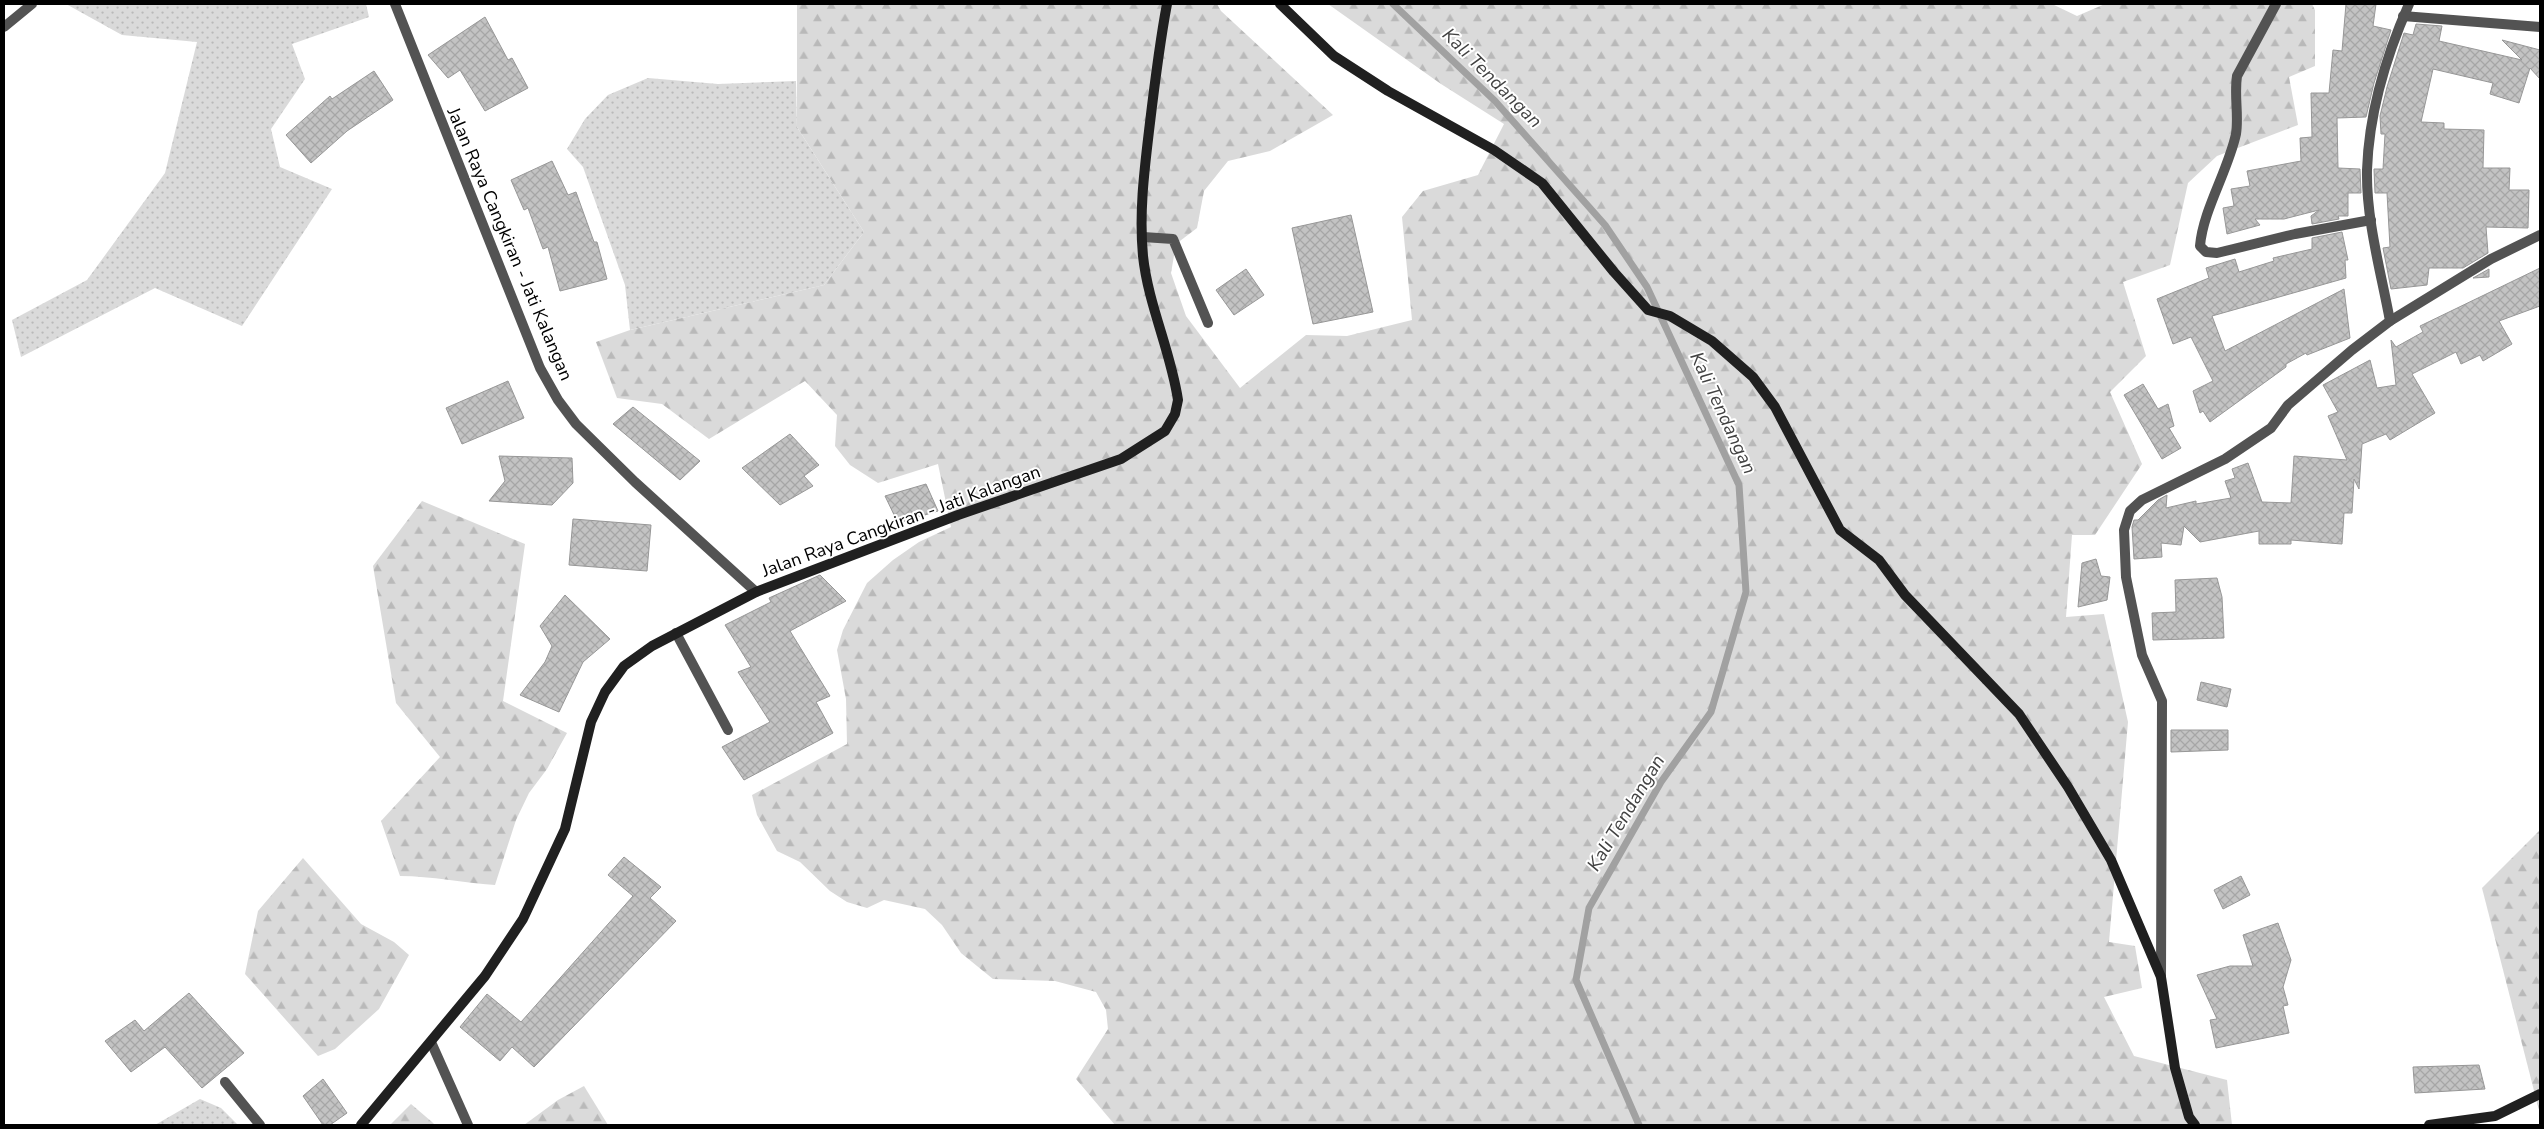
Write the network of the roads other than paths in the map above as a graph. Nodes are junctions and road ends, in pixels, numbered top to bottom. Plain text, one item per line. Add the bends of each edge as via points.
1 (32, 4) edge
2 (395, 4) edge
3 (1167, 4) edge
4 (1280, 4) edge
5 (2276, 4) edge
6 (2409, 4) edge
7 (2404, 16) junction
8 (4, 27) edge
9 (2540, 28) edge
10 (2371, 220) junction
11 (2540, 235) edge
12 (1143, 237) junction
13 (2390, 321) junction
14 (1208, 323) dead end
15 (756, 592) junction
16 (676, 634) junction
17 (728, 730) dead end
18 (2161, 977) junction
19 (431, 1042) junction
20 (226, 1082) dead end
21 (2540, 1094) edge
22 (260, 1125) edge
23 (361, 1125) edge
24 (468, 1125) edge
25 (2195, 1125) edge
26 (2429, 1125) edge

1 - 8 street
2 - 15 street, Jalan Raya Cangkiran - Jati Kalangan via 540,368 558,400 576,424 635,482
3 - 12 street, Jalan Raya Cangkiran - Jati Kalangan via 1159,45 1142,197
4 - 18 street via 1334,56 1388,91 1494,150 1542,183 1648,310 1670,316 1712,340 1753,377 1775,407 1840,530 1879,560 1905,595 2019,714 2068,787 2111,860
5 - 10 street via 2237,76 2236,133 2200,246 2206,252 2217,253
6 - 7 street
7 - 9 street
7 - 10 street via 2391,49 2370,126 2367,172
10 - 13 street
11 - 13 street via 2491,258
12 - 14 street via 1173,239
12 - 15 street, Jalan Raya Cangkiran - Jati Kalangan via 1148,287 1178,400 1175,414 1165,431 1121,459 958,515
13 - 18 street via 2288,405 2271,428 2225,459 2142,500 2130,511 2124,530 2126,577 2142,655 2162,701
15 - 16 street
16 - 17 street
16 - 19 street via 624,666 605,692 591,722 565,829 541,883 523,919 484,976
18 - 25 street via 2175,1068 2189,1117
19 - 23 street
19 - 24 street
20 - 22 street
21 - 26 street via 2495,1116

